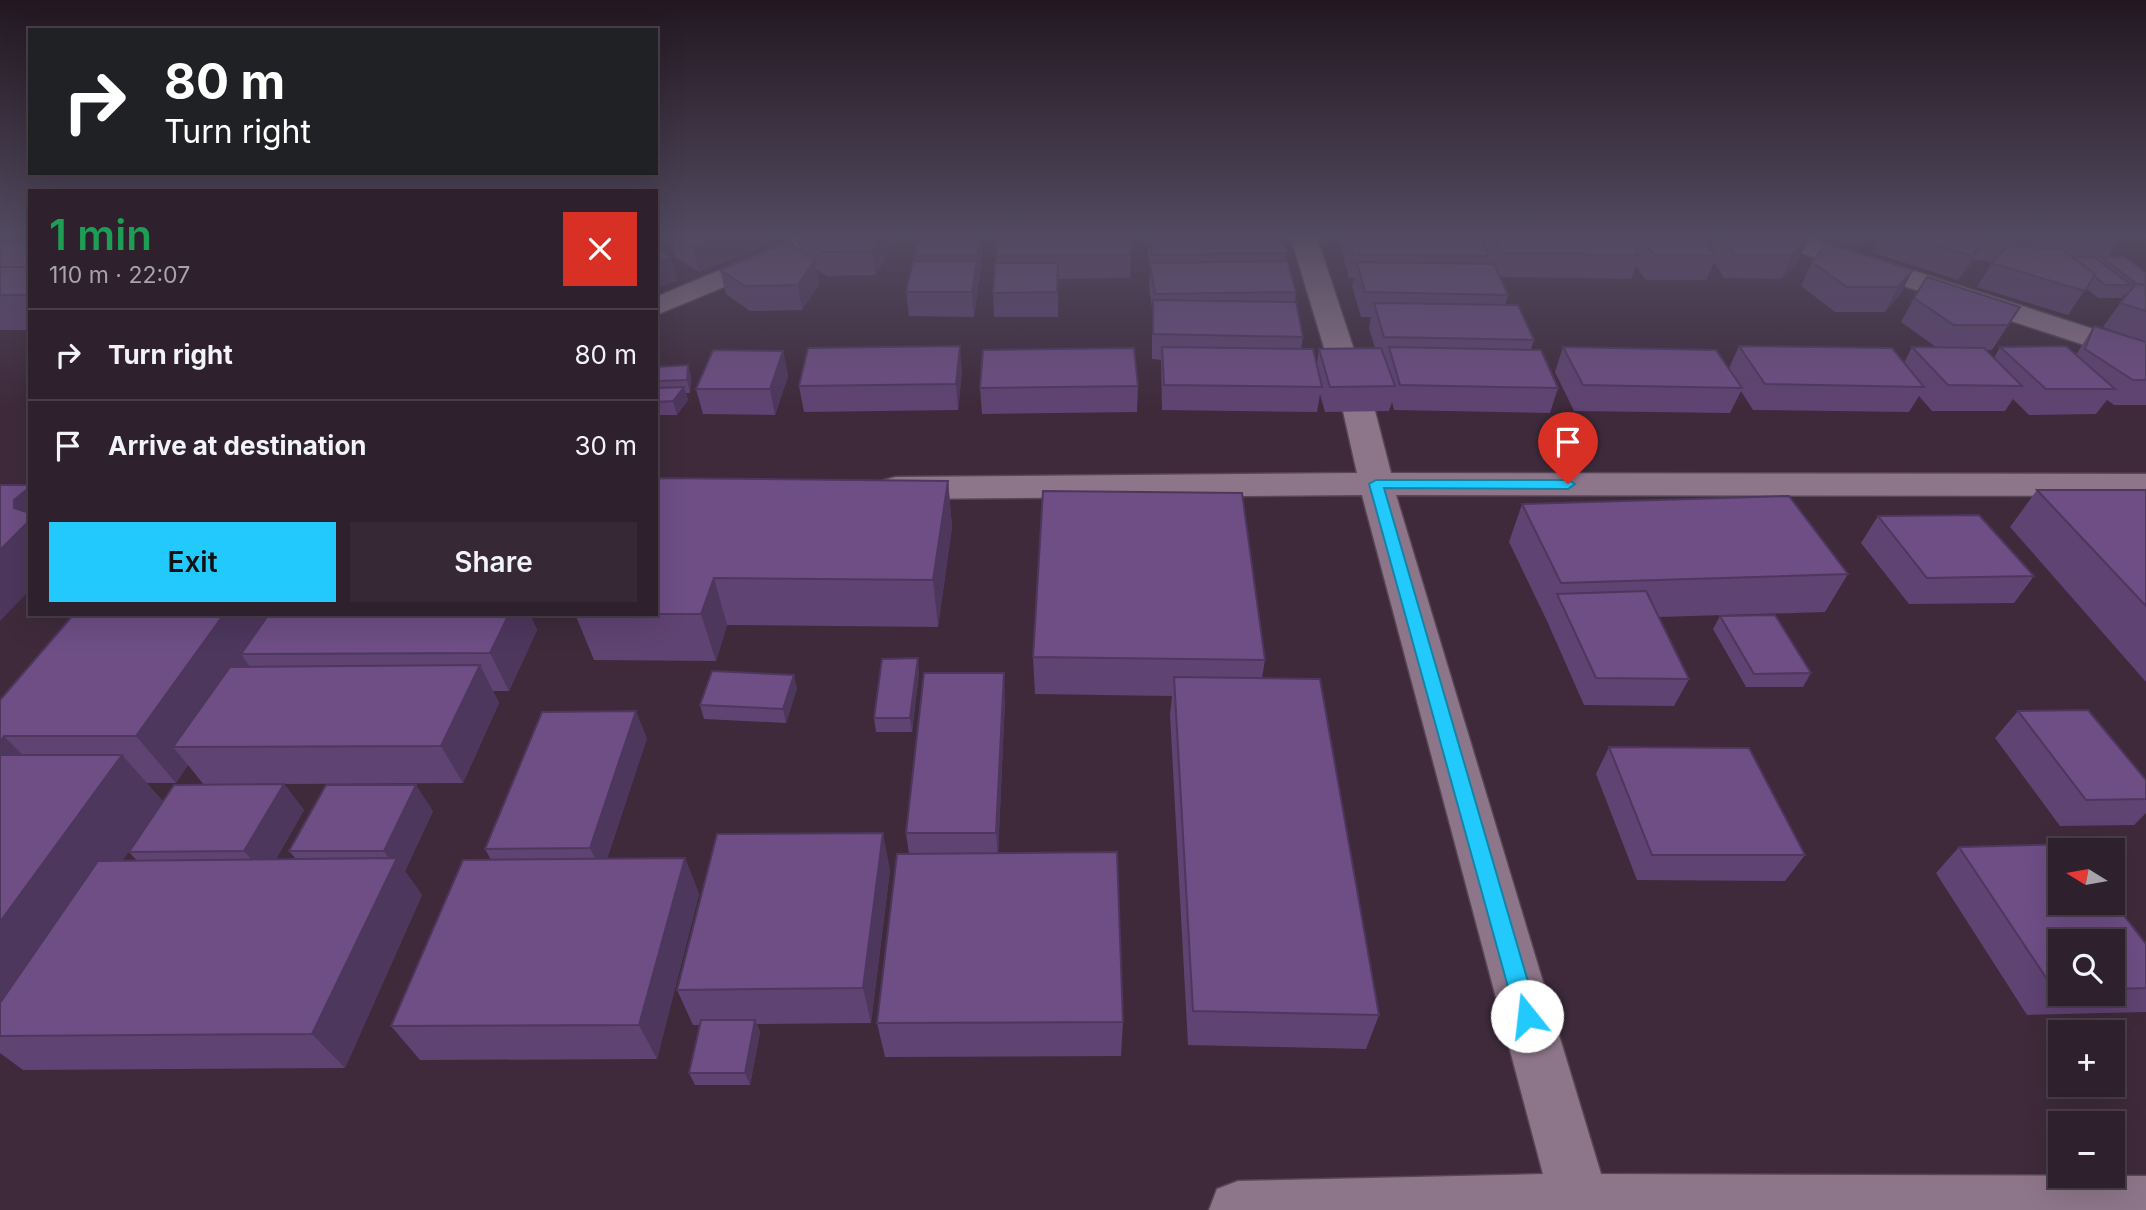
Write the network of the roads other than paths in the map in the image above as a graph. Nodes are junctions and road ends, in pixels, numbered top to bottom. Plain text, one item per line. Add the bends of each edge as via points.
1 (686, 294) edge
2 (1321, 294) edge
3 (1957, 294) edge
4 (658, 306) edge
5 (2146, 356) edge
6 (1346, 374) edge
7 (1359, 411) edge
8 (1376, 484) junction
9 (2146, 485) edge
10 (864, 488) edge
11 (2146, 1205) edge
12 (1581, 1206) edge
13 (1238, 1210) edge

1 - 4 street
2 - 6 street
3 - 5 street
7 - 8 street
8 - 9 street
8 - 10 street
8 - 12 street
11 - 12 street
12 - 13 street

